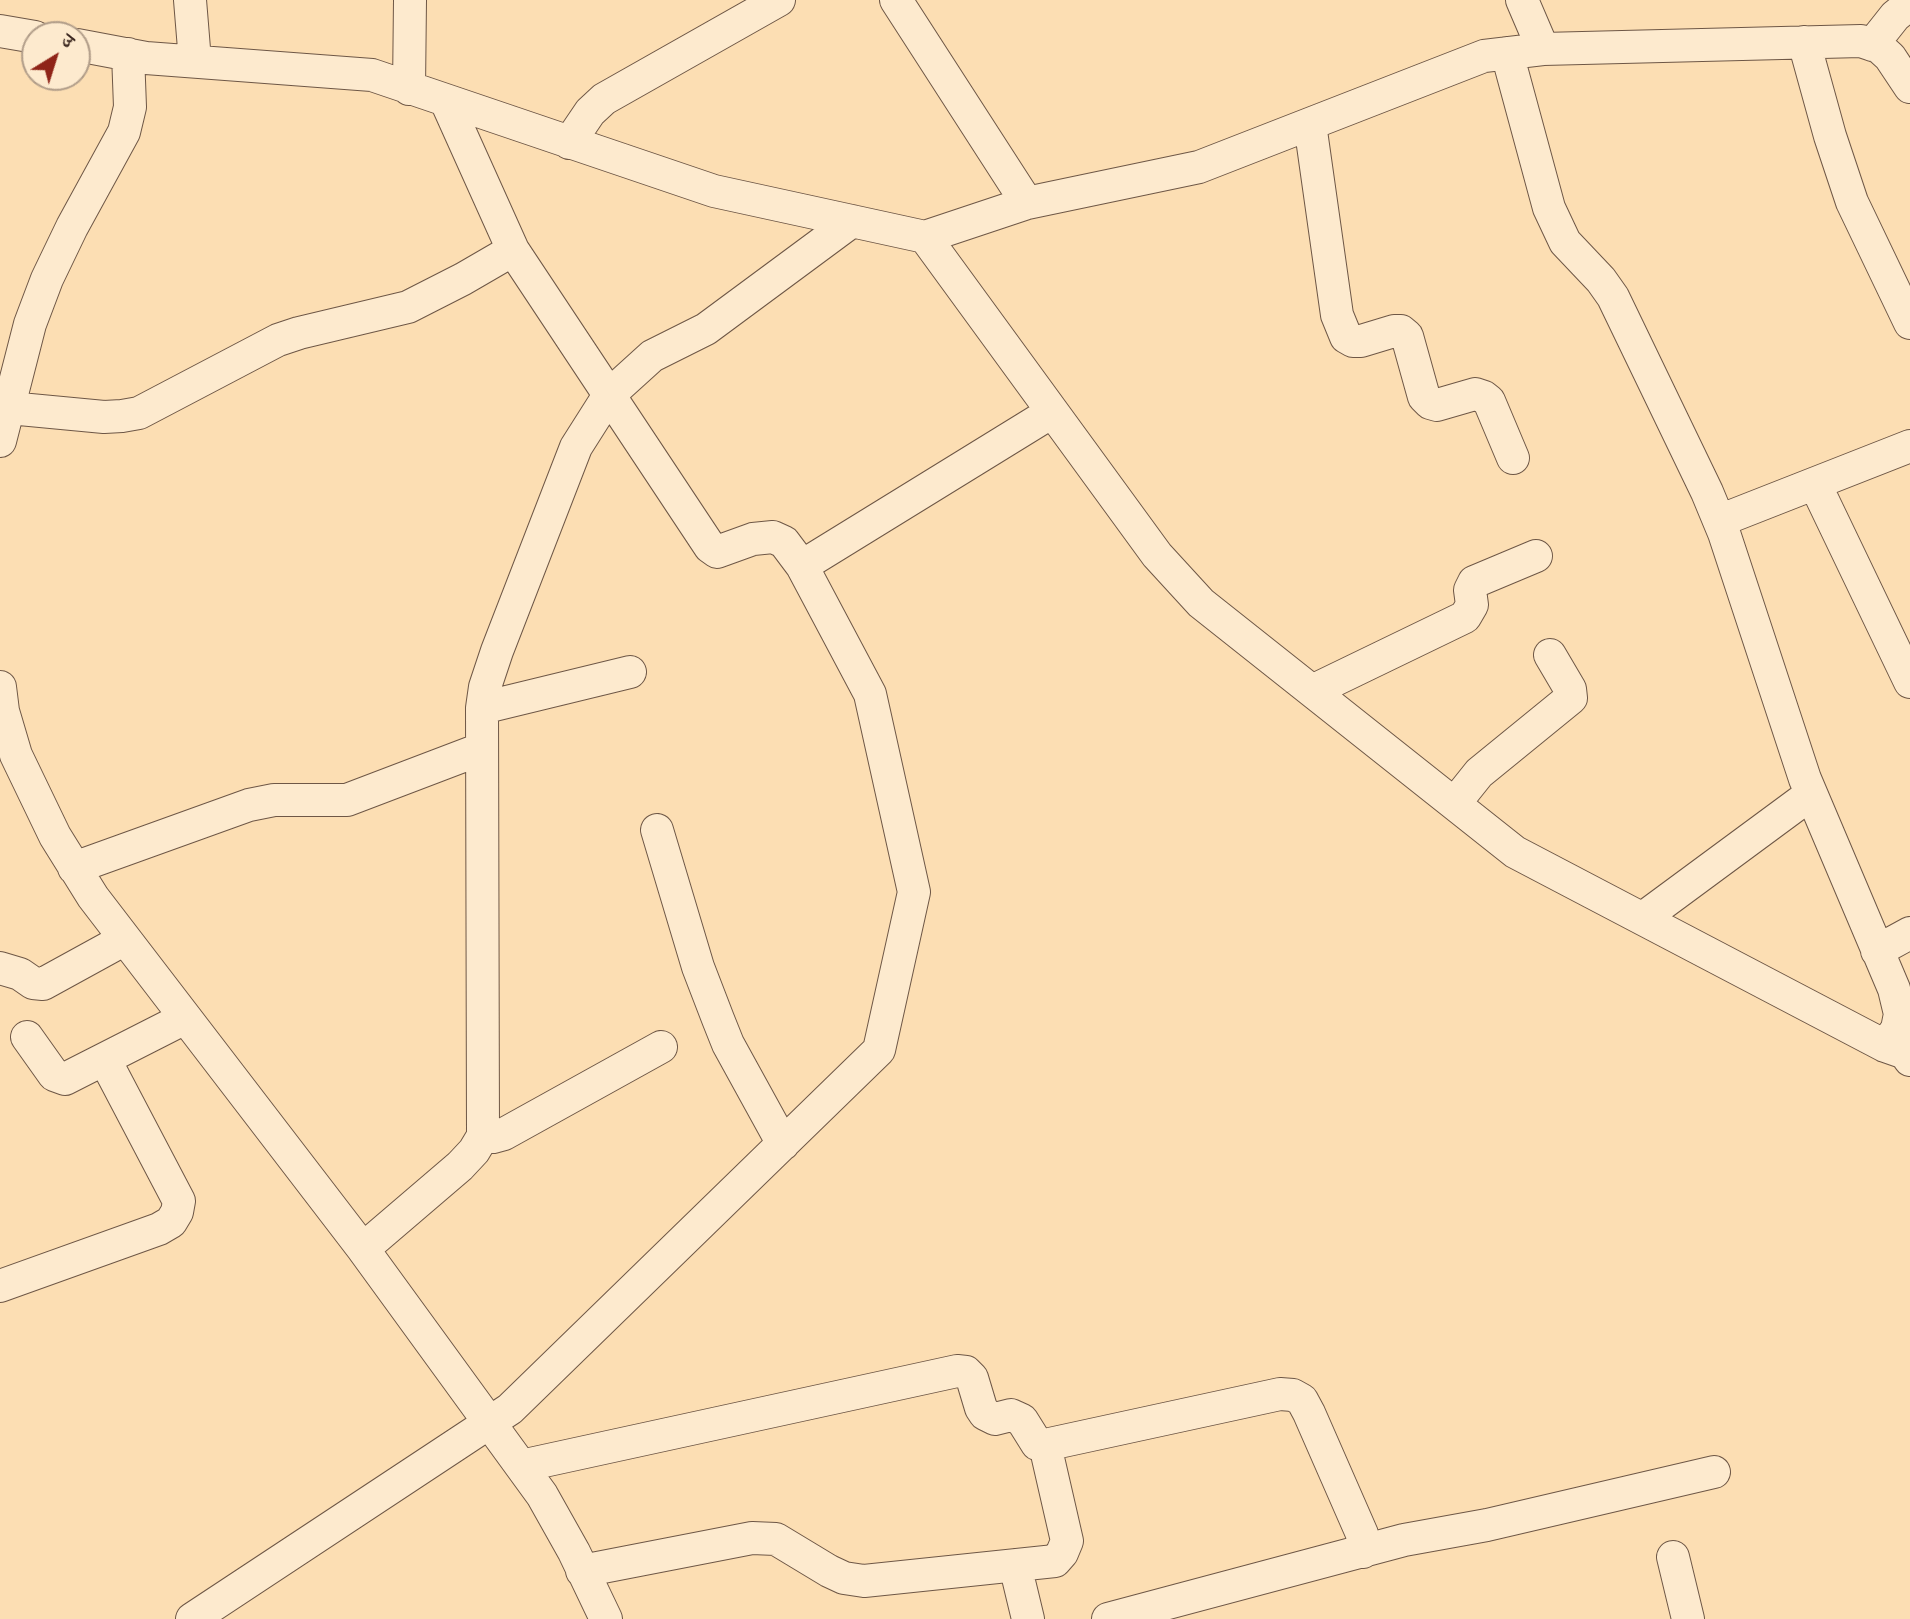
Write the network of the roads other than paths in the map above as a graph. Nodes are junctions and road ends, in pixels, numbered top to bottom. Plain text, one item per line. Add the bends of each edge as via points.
1 (190, 0) edge
2 (411, 0) edge
3 (779, 0) edge
4 (896, 0) edge
5 (1522, 0) edge
6 (1906, 0) edge
7 (1910, 4) edge
8 (0, 31) edge
9 (21, 35) edge
10 (1804, 42) junction
11 (1872, 45) junction
12 (91, 47) edge
13 (1543, 49) junction
14 (1507, 53) junction
15 (128, 54) junction
16 (195, 61) junction
17 (1910, 87) edge
18 (409, 89) junction
19 (446, 101) junction
20 (1310, 124) junction
21 (569, 142) junction
22 (1027, 203) junction
23 (852, 221) junction
24 (925, 237) junction
25 (513, 250) junction
26 (1910, 323) edge
27 (609, 395) junction
28 (9, 408) junction
29 (1052, 412) junction
30 (0, 441) edge
31 (1910, 446) edge
32 (1513, 458) dead end
33 (1815, 484) junction
34 (1719, 521) junction
35 (1536, 556) dead end
36 (802, 566) junction
37 (1550, 655) dead end
38 (629, 672) dead end
39 (1910, 682) edge
40 (0, 687) edge
41 (1312, 691) junction
42 (482, 708) junction
43 (481, 749) junction
44 (8, 757) edge
45 (1811, 794) junction
46 (1455, 803) junction
47 (657, 830) dead end
48 (74, 868) junction
49 (1643, 918) junction
50 (1910, 933) edge
51 (125, 939) junction
52 (1877, 951) junction
53 (0, 968) edge
54 (185, 1018) junction
55 (27, 1037) dead end
56 (662, 1047) dead end
57 (1898, 1053) edge
58 (105, 1060) junction
59 (483, 1136) junction
60 (783, 1144) junction
61 (363, 1248) junction
62 (0, 1286) edge
63 (490, 1422) junction
64 (1045, 1445) junction
65 (521, 1466) junction
66 (1714, 1472) dead end
67 (1363, 1552) junction
68 (1673, 1557) dead end
69 (1015, 1565) junction
70 (582, 1571) junction
71 (204, 1615) edge
72 (606, 1619) edge
73 (1028, 1619) edge
74 (1108, 1619) edge
75 (1688, 1619) edge

1 - 16 street
2 - 18 street
3 - 21 street via 604,99
4 - 22 street
5 - 13 street
6 - 7 street
7 - 11 street
8 - 9 street
10 - 11 street via 1861,41
10 - 13 street
10 - 26 street via 1852,202
11 - 17 street via 1889,57
12 - 15 street
13 - 14 street
14 - 20 street via 1484,56
14 - 34 street via 1556,225 1613,297
15 - 16 street
15 - 28 street via 130,107 124,132 47,279 30,324
16 - 18 street via 372,75
18 - 19 street
19 - 21 street
19 - 25 street
20 - 22 street via 1199,167
20 - 32 street via 1337,315 1346,337 1361,341 1401,331 1424,397 1437,405 1475,394 1489,401
21 - 23 street via 714,191
22 - 24 street
23 - 24 street
23 - 27 street via 706,329 652,356
24 - 29 street
25 - 27 street
25 - 28 street via 408,307 278,340 139,413 104,417
27 - 36 street via 710,547 717,552 773,537 785,542
27 - 42 street via 576,447 561,482 497,651
28 - 30 street
29 - 36 street
29 - 41 street via 1157,555 1201,603
31 - 33 street
33 - 34 street
33 - 39 street
34 - 45 street
35 - 41 street via 1474,582 1472,606 1465,617
36 - 60 street via 870,694 914,892 879,1050
37 - 46 street via 1571,698 1479,774
38 - 42 street
40 - 44 street
41 - 46 street
42 - 43 street
43 - 48 street via 347,800 274,800 249,805
43 - 59 street
44 - 48 street
45 - 49 street
45 - 52 street
46 - 49 street via 1515,852
47 - 60 street via 698,967 728,1044
48 - 51 street
49 - 57 street
50 - 52 street
51 - 53 street via 43,984
51 - 54 street
52 - 57 street via 1900,1014
54 - 58 street
54 - 61 street
55 - 58 street via 54,1075 65,1079
56 - 59 street via 504,1134
58 - 62 street via 179,1201 177,1212 159,1228
59 - 61 street via 460,1166
60 - 63 street via 510,1409
61 - 63 street
63 - 65 street
63 - 71 street
64 - 65 street via 1037,1444 1022,1420 985,1414 972,1378 957,1371
64 - 67 street via 1280,1394 1293,1395 1309,1413 1362,1534
64 - 69 street via 1067,1541 1055,1561
65 - 70 street via 542,1495
66 - 67 street
67 - 74 street
68 - 75 street
69 - 70 street via 864,1581 829,1571 776,1539 752,1538
69 - 73 street
70 - 72 street

